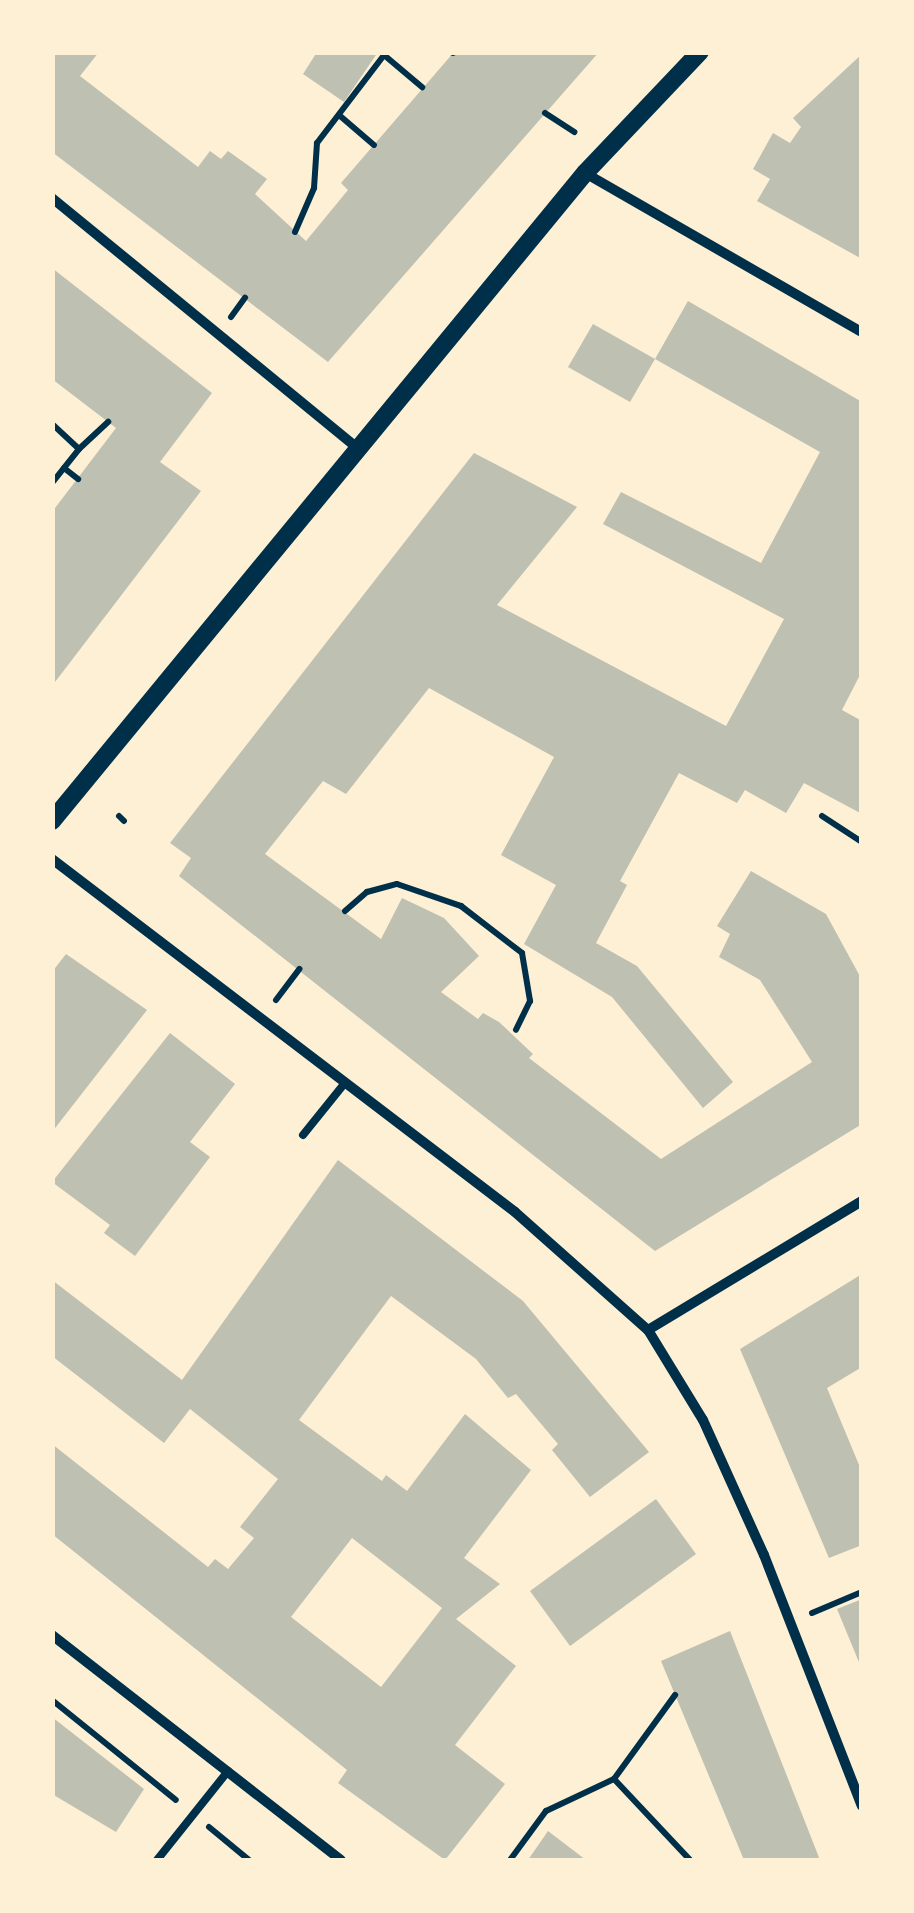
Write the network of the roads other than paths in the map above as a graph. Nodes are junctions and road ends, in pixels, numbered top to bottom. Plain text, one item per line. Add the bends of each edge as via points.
1 (700, 52) edge
2 (585, 173) junction
3 (52, 198) edge
4 (862, 332) edge
5 (356, 446) junction
6 (52, 820) edge
7 (52, 859) edge
8 (345, 1083) junction
9 (303, 1134) dead end
10 (862, 1201) edge
11 (648, 1330) junction
12 (52, 1636) edge
13 (228, 1771) junction
14 (862, 1806) edge
15 (156, 1860) edge
16 (341, 1860) edge

1 - 2 street
2 - 4 street
2 - 5 street
3 - 5 street
5 - 6 street
7 - 8 street
8 - 9 lane
8 - 11 street via 515,1212
10 - 11 street
11 - 14 street via 703,1420
12 - 13 street
13 - 15 lane
13 - 16 street

